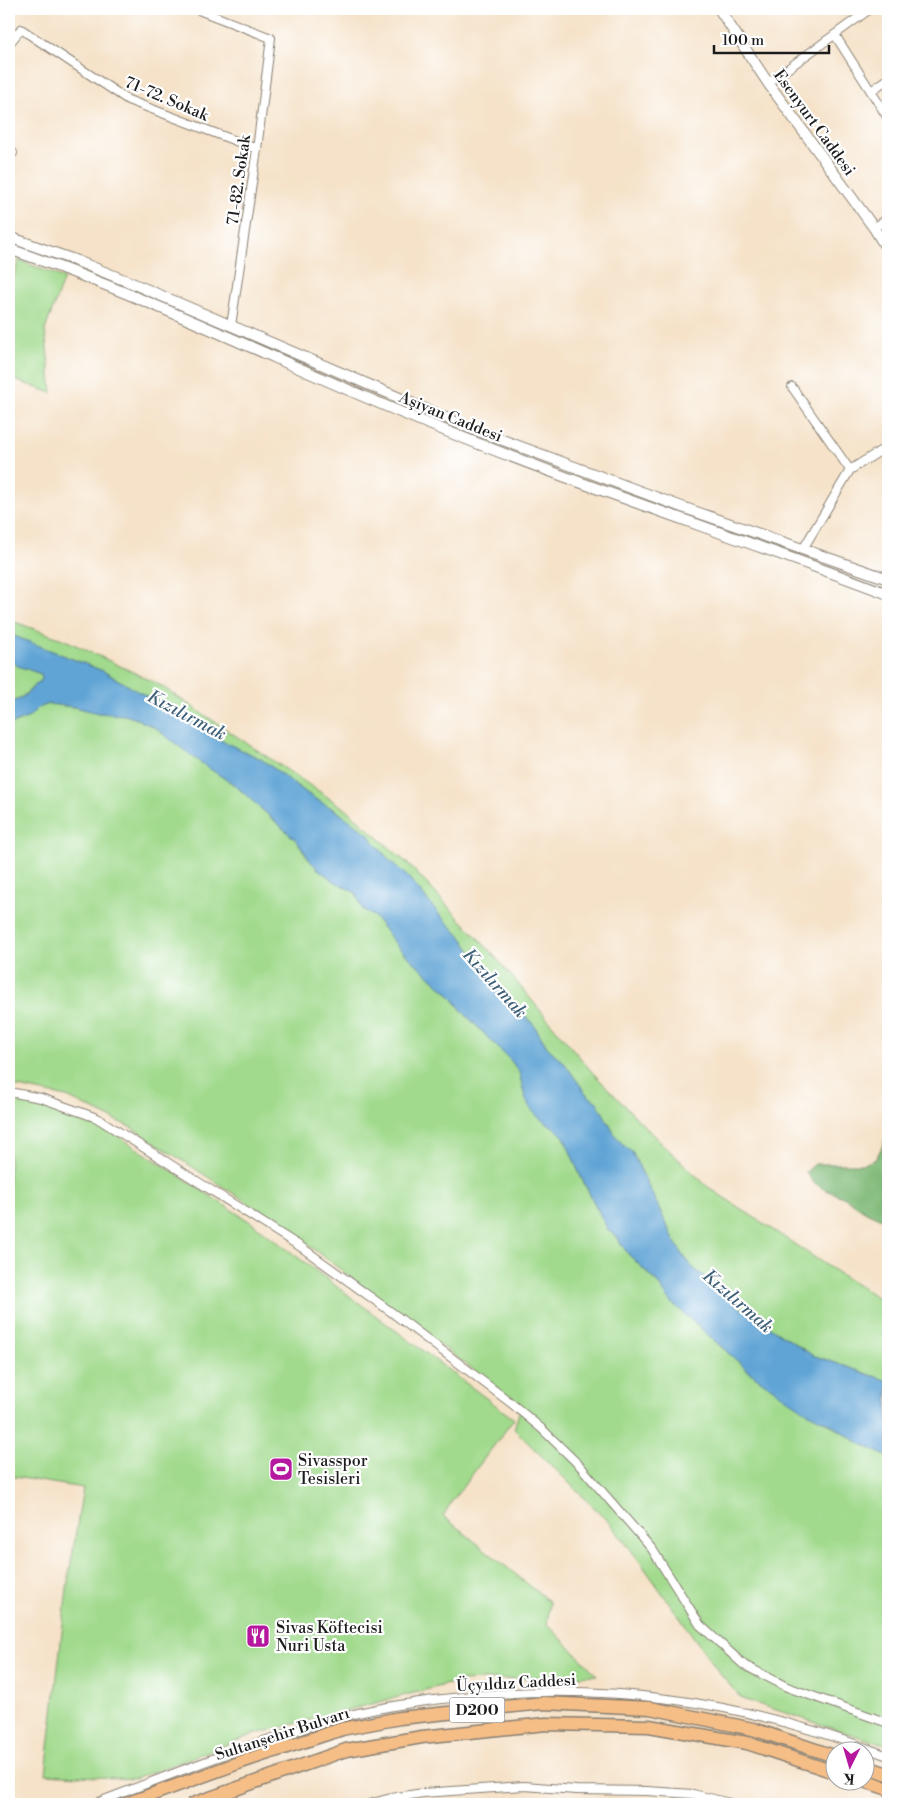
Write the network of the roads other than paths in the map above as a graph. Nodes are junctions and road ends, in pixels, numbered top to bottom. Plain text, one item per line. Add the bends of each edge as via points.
1 (196, 9) edge
2 (719, 9) edge
3 (870, 9) edge
4 (834, 35) junction
5 (9, 44) edge
6 (888, 79) edge
7 (768, 83) junction
8 (871, 91) junction
9 (888, 118) edge
10 (257, 149) junction
11 (888, 218) edge
12 (874, 228) junction
13 (9, 237) edge
14 (9, 249) edge
15 (888, 251) edge
16 (231, 326) junction
17 (792, 387) dead end
18 (888, 446) edge
19 (850, 470) junction
20 (803, 549) junction
21 (888, 579) edge
22 (888, 594) edge
23 (9, 1092) edge
24 (888, 1723) edge
25 (824, 1753) edge
26 (888, 1756) edge
27 (824, 1769) edge
28 (874, 1769) edge
29 (888, 1774) edge
30 (874, 1784) edge
31 (888, 1789) edge
32 (94, 1804) edge
33 (126, 1804) edge
34 (193, 1804) edge
35 (369, 1804) edge
36 (734, 1804) edge

1 - 10 street, 71-82. Sokak via 271,38
2 - 7 street, Esenyurt Caddesi
3 - 4 street
4 - 7 street
4 - 8 street
5 - 10 street, 71-72. Sokak via 21,28 128,100
6 - 8 street
7 - 12 street, Esenyurt Caddesi
8 - 9 street
10 - 16 street, 71-82. Sokak
11 - 12 street
12 - 15 street, Esenyurt Caddesi
13 - 16 street, Aşiyan Caddesi via 77,261
14 - 22 street, Aşiyan Caddesi via 87,277 493,450
16 - 20 street, Aşiyan Caddesi via 465,426
17 - 19 street
18 - 19 street
19 - 20 street
20 - 21 street, Aşiyan Caddesi
23 - 24 street via 41,1098 97,1118 301,1247 512,1402 542,1429 580,1466 652,1548 700,1625 744,1665 787,1687
25 - 33 highway, Sultanşehir Bulvarı / D200 via 753,1729 650,1708 543,1703 400,1718 342,1729
26 - 32 street, Üçyıldız Caddesi via 794,1724 683,1700 560,1691 492,1694 418,1702 339,1718
27 - 34 highway, D200 via 747,1743 649,1726 546,1724 422,1737 346,1750
28 - 29 highway
30 - 31 highway
35 - 36 street via 423,1794 524,1786 693,1794

